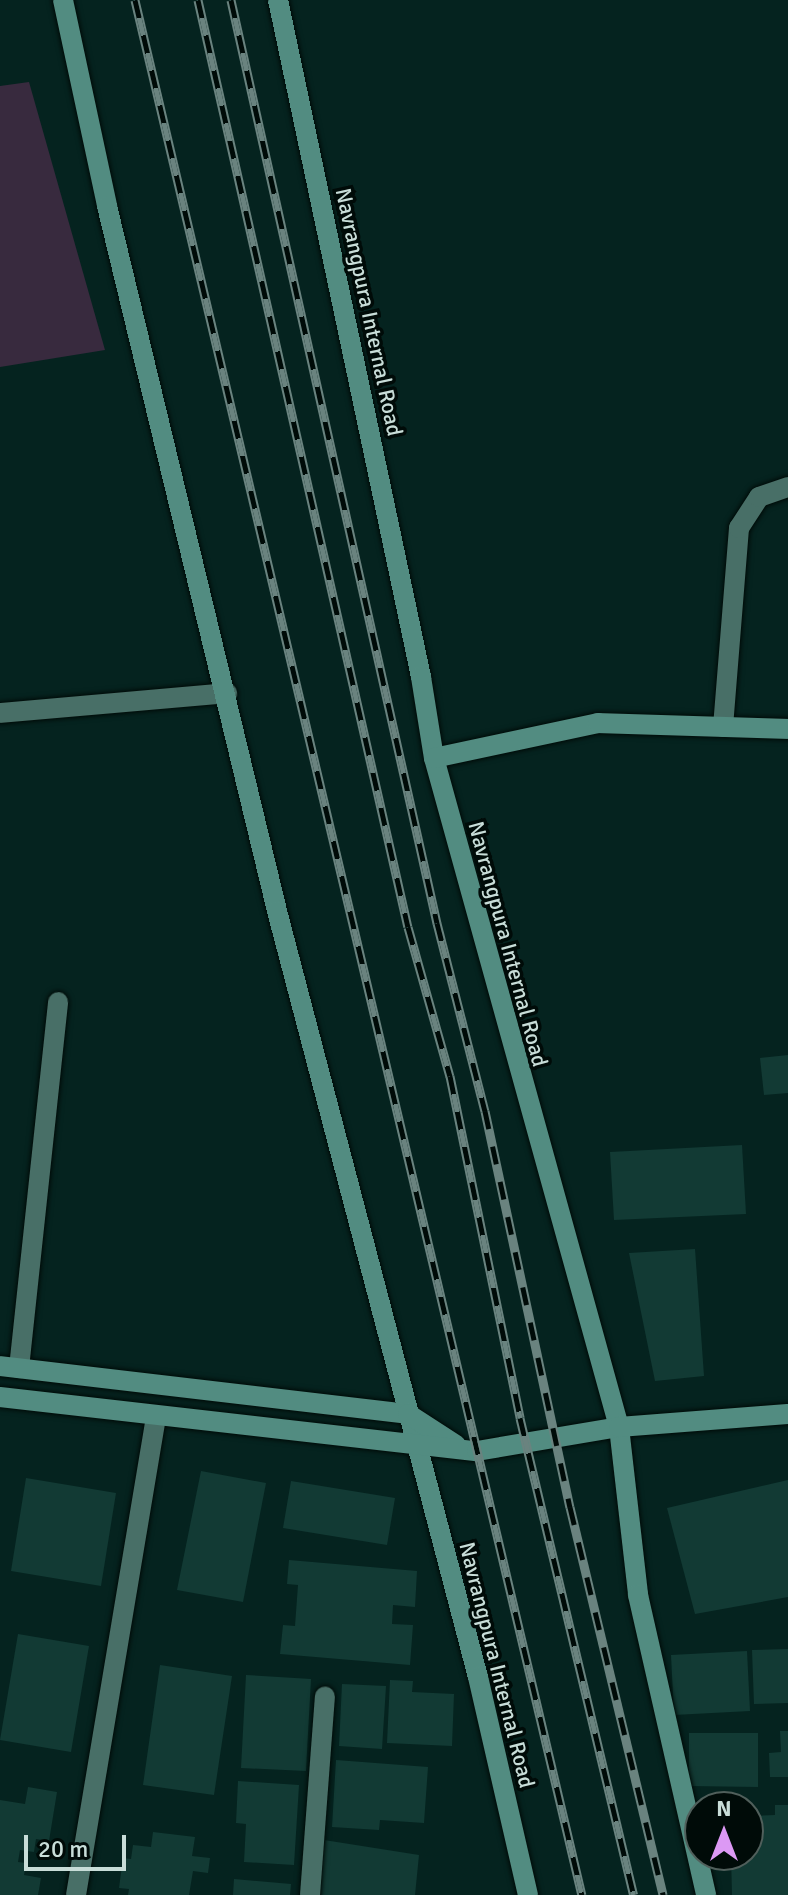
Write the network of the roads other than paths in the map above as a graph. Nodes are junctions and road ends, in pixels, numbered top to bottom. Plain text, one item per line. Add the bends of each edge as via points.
1 (63, 0) edge
2 (278, 0) edge
3 (788, 487) edge
4 (227, 693) junction
5 (0, 713) edge
6 (723, 727) junction
7 (788, 729) edge
8 (434, 758) junction
9 (58, 1002) dead end
10 (10, 1367) edge
11 (0, 1397) edge
12 (408, 1414) junction
13 (788, 1414) edge
14 (156, 1416) junction
15 (619, 1427) junction
16 (456, 1445) junction
17 (417, 1447) junction
18 (325, 1697) dead end
19 (76, 1895) edge
20 (310, 1895) edge
21 (528, 1895) edge
22 (706, 1895) edge

1 - 4 street, Navrangpura Internal Road via 107,206
2 - 8 street, Navrangpura Internal Road
3 - 6 street via 759,497 739,528
4 - 5 street
4 - 12 street, Navrangpura Internal Road via 277,911
6 - 7 street
6 - 8 street via 598,723
8 - 15 street, Navrangpura Internal Road
9 - 10 street
10 - 12 street
11 - 14 street
12 - 16 street
12 - 17 street, Navrangpura Internal Road
13 - 15 street
14 - 17 street
14 - 19 street
15 - 16 street via 477,1451
15 - 22 street, Navrangpura Internal Road via 638,1595
16 - 17 street
17 - 21 street, Navrangpura Internal Road
18 - 20 street

